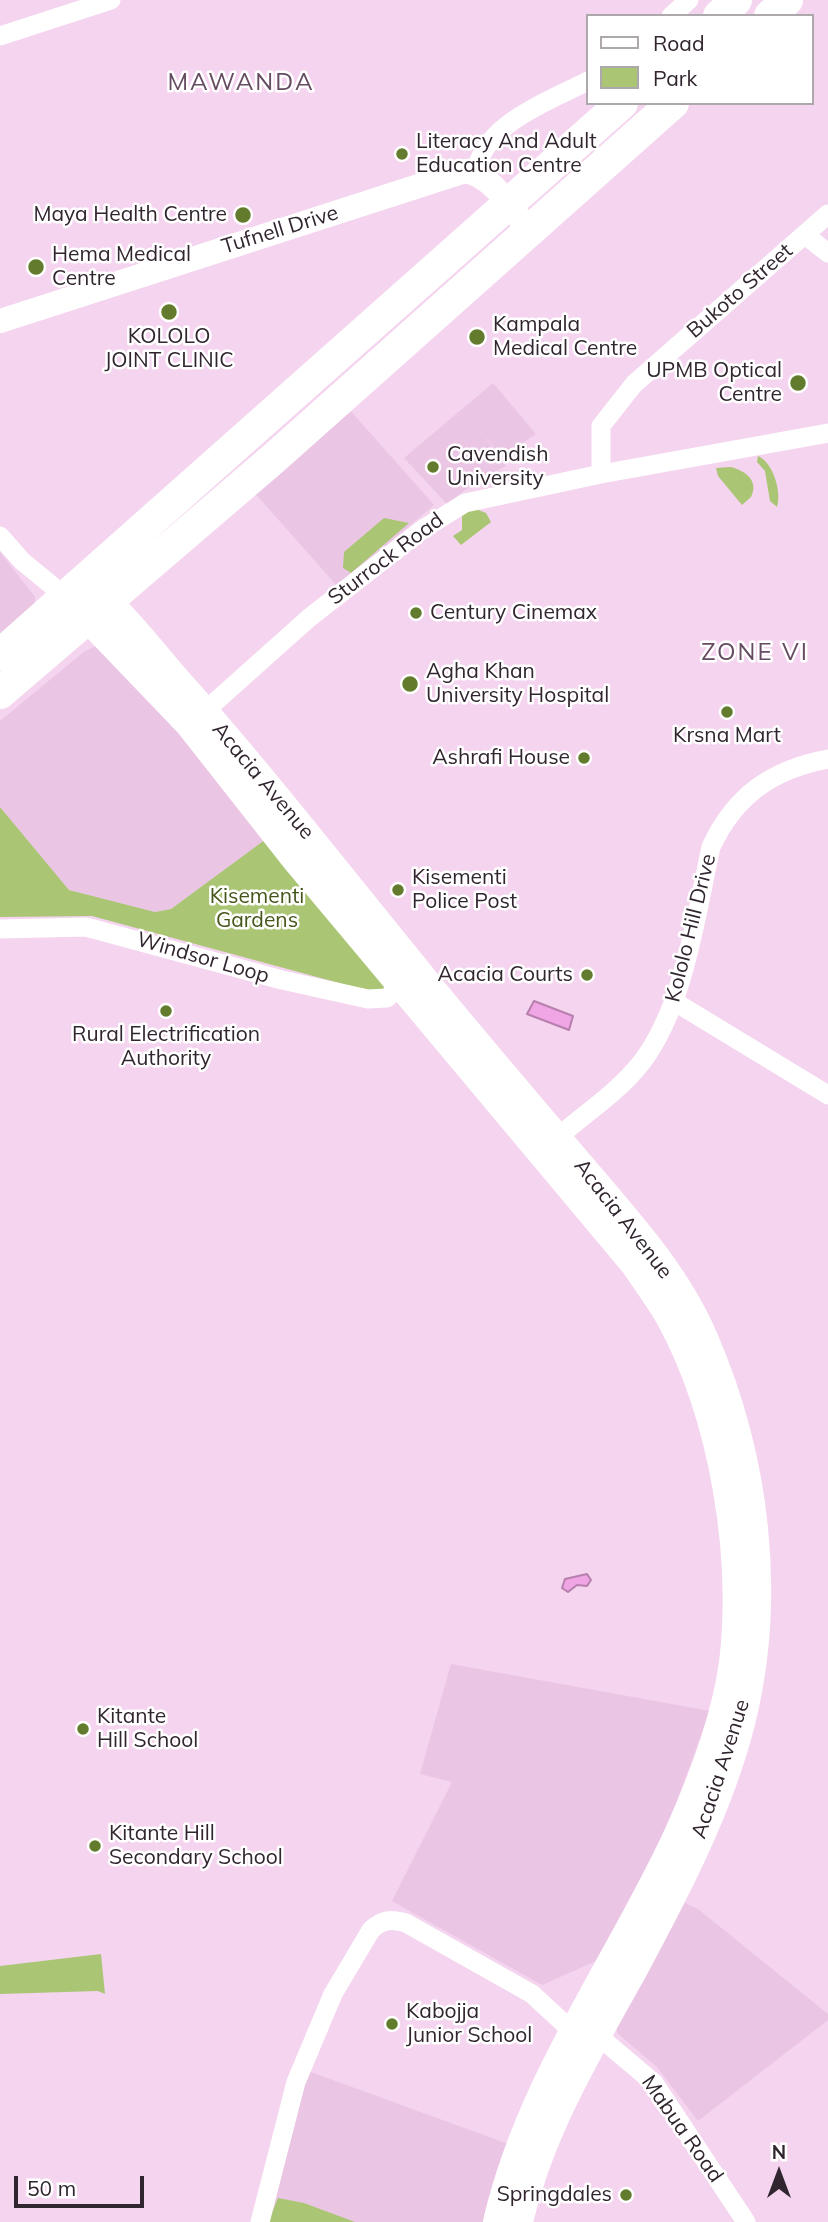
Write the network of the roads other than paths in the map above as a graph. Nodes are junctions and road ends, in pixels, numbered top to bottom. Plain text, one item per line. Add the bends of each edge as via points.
1 (111, 0) edge
2 (689, 0) edge
3 (736, 0) edge
4 (787, 0) edge
5 (673, 14) edge
6 (721, 14) edge
7 (771, 14) edge
8 (0, 36) edge
9 (586, 82) edge
10 (620, 105) edge
11 (671, 105) edge
12 (476, 173) junction
13 (510, 205) junction
14 (828, 214) edge
15 (530, 232) junction
16 (805, 235) junction
17 (828, 253) edge
18 (0, 321) edge
19 (828, 433) edge
20 (601, 474) junction
21 (0, 536) edge
22 (80, 596) junction
23 (0, 655) edge
24 (0, 693) edge
25 (197, 718) junction
26 (828, 759) edge
27 (0, 929) edge
28 (400, 986) junction
29 (675, 1002) junction
30 (828, 1095) edge
31 (549, 1145) junction
32 (584, 2032) junction
33 (260, 2222) edge
34 (497, 2222) edge
35 (519, 2222) edge
36 (746, 2222) edge

1 - 8 street
2 - 5 street
3 - 6 main road
4 - 7 main road
9 - 12 street via 528,110 480,156
10 - 13 main road
11 - 15 main road
12 - 13 street
12 - 18 street, Tufnell Drive via 466,171
13 - 15 street
13 - 22 main road
14 - 16 street, Bukoto Street
15 - 22 main road via 273,459
16 - 17 street
16 - 20 street, Bukoto Street via 634,384 601,426
19 - 20 street, Sturrock Road
20 - 25 street, Sturrock Road via 486,496 447,513 309,618
21 - 22 street via 22,561
22 - 23 main road
22 - 24 main road via 52,651
22 - 25 main road, Acacia Avenue
25 - 28 main road, Acacia Avenue
25 - 31 main road, Acacia Avenue
26 - 29 street, Kololo Hill Drive via 798,764 762,781 737,803 720,827 711,847
27 - 28 street, Windsor Loop via 86,926 368,999 387,998
28 - 31 main road, Acacia Avenue
29 - 30 street
29 - 31 street, Kololo Hill Drive via 641,1063 604,1101
31 - 32 main road, Acacia Avenue via 635,1265 681,1341 716,1435 732,1530 732,1665 699,1785 603,1977
32 - 33 street, Mabua Road via 533,1994 407,1923 379,1922 333,1993 296,2082
32 - 34 main road, Acacia Avenue via 517,2152
32 - 35 main road, Acacia Avenue via 569,2087
32 - 36 street, Mabua Road via 654,2083

